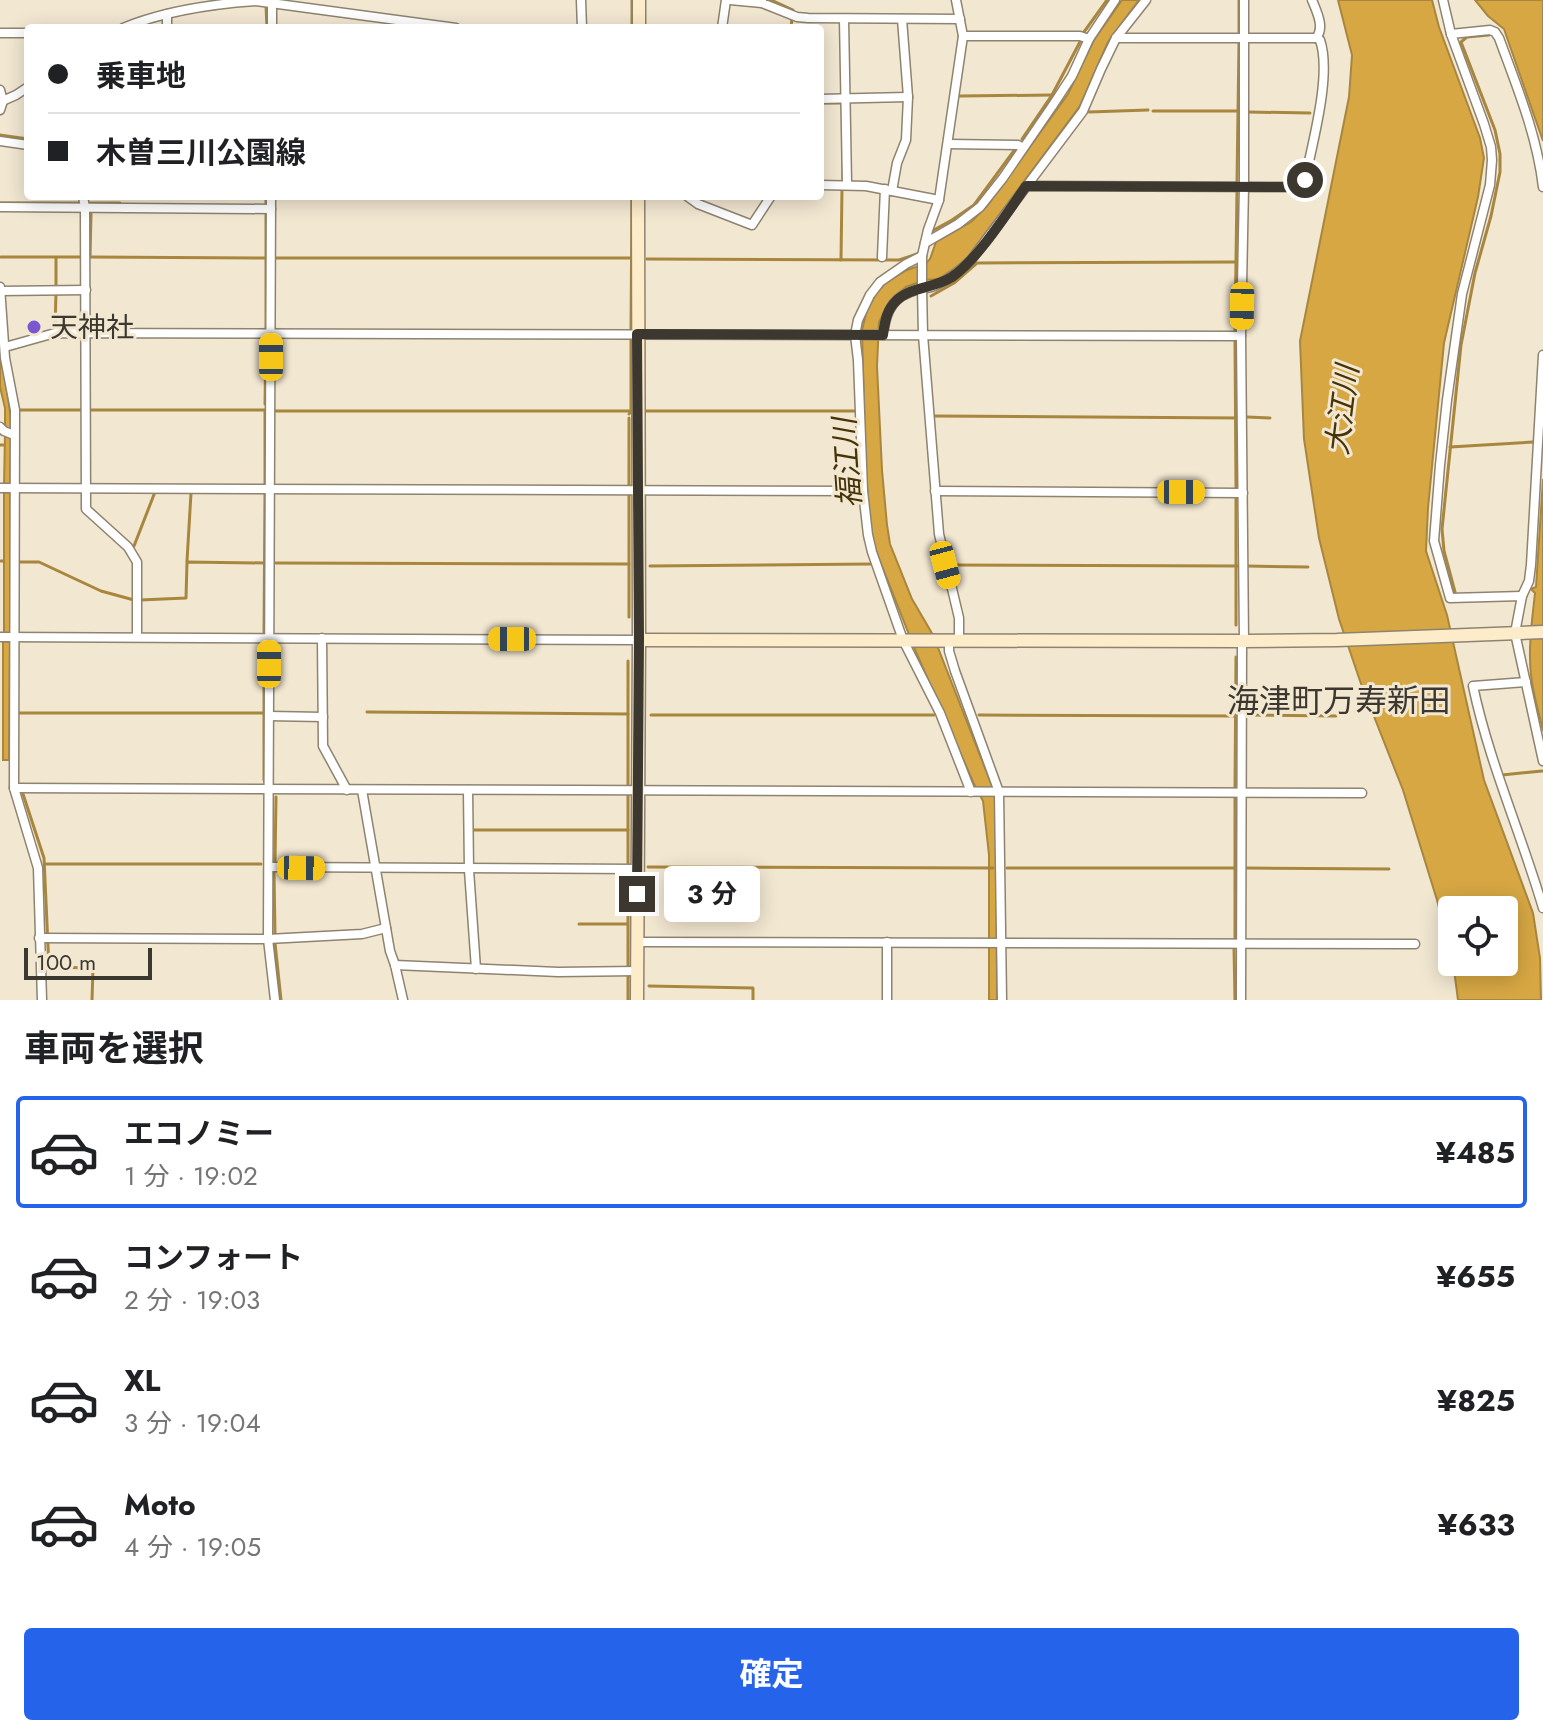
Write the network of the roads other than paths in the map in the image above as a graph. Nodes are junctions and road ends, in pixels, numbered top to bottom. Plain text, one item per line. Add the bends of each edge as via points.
1 (581, 0) edge
2 (639, 0) edge
3 (728, 0) edge
4 (956, 0) edge
5 (1115, 0) edge
6 (1146, 0) edge
7 (1244, 0) edge
8 (1312, 0) edge
9 (1443, 0) edge
10 (272, 2) edge
11 (762, 2) edge
12 (167, 14) junction
13 (844, 19) junction
14 (902, 19) junction
15 (960, 19) junction
16 (133, 24) edge
17 (167, 24) edge
18 (272, 24) edge
19 (428, 24) edge
20 (582, 24) edge
21 (639, 24) edge
22 (723, 24) edge
23 (0, 33) edge
24 (24, 33) edge
25 (1451, 34) junction
26 (963, 36) junction
27 (1244, 37) junction
28 (1116, 38) junction
29 (1316, 38) junction
30 (1089, 39) junction
31 (0, 90) edge
32 (24, 90) edge
33 (908, 97) junction
34 (824, 99) edge
35 (844, 99) junction
36 (1, 104) edge
37 (0, 141) edge
38 (24, 144) edge
39 (948, 144) junction
40 (1023, 148) junction
41 (847, 184) junction
42 (824, 185) edge
43 (1026, 186) junction
44 (1244, 186) junction
45 (1543, 187) edge
46 (888, 190) junction
47 (84, 200) edge
48 (183, 200) edge
49 (271, 200) edge
50 (638, 200) edge
51 (692, 200) edge
52 (768, 200) edge
53 (939, 200) junction
54 (0, 207) edge
55 (182, 207) junction
56 (85, 208) junction
57 (271, 209) junction
58 (925, 243) junction
59 (882, 257) dead end
60 (922, 257) junction
61 (0, 289) edge
62 (922, 289) junction
63 (86, 290) junction
64 (86, 333) junction
65 (271, 333) junction
66 (637, 334) junction
67 (856, 335) junction
68 (882, 335) junction
69 (923, 335) junction
70 (1241, 336) junction
71 (5, 347) junction
72 (1543, 355) edge
73 (0, 427) edge
74 (14, 435) junction
75 (0, 488) edge
76 (14, 488) junction
77 (85, 489) junction
78 (271, 489) junction
79 (638, 490) junction
80 (863, 491) junction
81 (935, 491) junction
82 (1243, 493) junction
83 (1522, 596) junction
84 (1518, 632) junction
85 (1543, 632) edge
86 (0, 637) edge
87 (13, 637) junction
88 (137, 637) junction
89 (269, 637) junction
90 (322, 638) junction
91 (639, 640) junction
92 (905, 640) junction
93 (949, 641) junction
94 (1243, 641) junction
95 (1526, 682) junction
96 (269, 716) junction
97 (323, 717) junction
98 (1543, 761) edge
99 (14, 788) junction
100 (269, 789) junction
101 (347, 790) junction
102 (362, 790) junction
103 (468, 790) junction
104 (638, 791) junction
105 (972, 792) junction
106 (997, 792) junction
107 (1242, 793) junction
108 (1362, 793) dead end
109 (269, 867) junction
110 (375, 869) junction
111 (637, 869) junction
112 (469, 870) junction
113 (1543, 908) edge
114 (386, 928) junction
115 (45, 938) junction
116 (268, 939) junction
117 (637, 942) junction
118 (887, 942) junction
119 (1001, 942) junction
120 (1241, 943) junction
121 (1415, 944) dead end
122 (395, 965) junction
123 (476, 969) junction
124 (637, 971) junction
125 (42, 1000) edge
126 (275, 1000) edge
127 (403, 1000) edge
128 (637, 1000) edge
129 (887, 1000) edge
130 (1002, 1000) edge
131 (1241, 1000) edge

1 - 20 street
2 - 21 street
3 - 11 street
3 - 22 street
4 - 15 street
5 - 30 street
6 - 28 street
7 - 27 street
8 - 29 street via 1321,26
9 - 25 street
10 - 12 street
10 - 18 street
10 - 19 street
11 - 13 street via 797,17
12 - 16 street
12 - 17 street
13 - 14 street
13 - 35 street
14 - 15 street
14 - 33 street
15 - 26 street
23 - 24 street
25 - 45 street via 1490,30 1499,38 1526,112
25 - 83 street via 1492,160 1462,294 1434,541 1450,598
26 - 30 street
26 - 39 street
27 - 28 street
27 - 29 street
27 - 44 street
28 - 43 street via 1083,111
29 - 44 street via 1323,48 1323,73 1305,180 1297,187
30 - 40 street via 1072,76
31 - 36 street
32 - 36 street
33 - 35 street
33 - 46 street via 906,140
34 - 35 street
35 - 41 street
37 - 38 street
39 - 40 street
39 - 53 street
40 - 58 street via 980,207
41 - 42 street
41 - 46 street
43 - 44 street
43 - 62 street via 971,260 952,277
44 - 70 street
46 - 53 street
46 - 59 street
47 - 56 street
48 - 55 street
49 - 57 street
50 - 66 street
51 - 52 street via 752,225
53 - 58 street
54 - 56 street
55 - 56 street
55 - 57 street
56 - 63 street
57 - 65 street
58 - 60 street
60 - 62 street
60 - 67 street via 880,282 863,309
61 - 63 street
61 - 71 street
62 - 68 street via 891,306
62 - 69 street
63 - 64 street
64 - 65 street
64 - 71 street via 55,333
64 - 77 street
65 - 66 street
65 - 78 street
66 - 67 street
66 - 79 street
67 - 68 street
67 - 80 street
68 - 69 street
69 - 70 street
69 - 81 street
70 - 82 street
71 - 74 street
72 - 83 street via 1531,565
73 - 74 street
74 - 76 street
75 - 76 street
76 - 77 street
76 - 87 street
77 - 78 street
77 - 88 street via 86,509 137,562
78 - 79 street
78 - 89 street
79 - 80 street
79 - 91 street
80 - 92 street via 872,552
81 - 82 street
81 - 93 street via 939,534 959,618
82 - 94 street
83 - 84 street
84 - 85 street
84 - 94 street
84 - 95 street
86 - 87 street
87 - 88 street
87 - 99 street
88 - 89 street
89 - 90 street
89 - 96 street
90 - 91 street
90 - 97 street
91 - 92 street
91 - 104 street
92 - 93 street
92 - 105 street
93 - 94 street
93 - 106 street
94 - 107 street
95 - 98 street
95 - 113 street via 1473,686
96 - 97 street
96 - 100 street
97 - 101 street via 323,746
99 - 100 street
99 - 115 street via 38,868
100 - 101 street
100 - 109 street
101 - 102 street
102 - 103 street
102 - 110 street
103 - 104 street
103 - 112 street
104 - 105 street
104 - 111 street
105 - 106 street
106 - 107 street
106 - 119 street
107 - 108 street
107 - 120 street
109 - 110 street
109 - 116 street
110 - 112 street
110 - 114 street
111 - 112 street
111 - 117 street
112 - 123 street
114 - 116 street
114 - 122 street
115 - 116 street
115 - 125 street
116 - 126 street
117 - 118 street
117 - 124 street
118 - 119 street
118 - 129 street
119 - 120 street
119 - 130 street
120 - 121 street
120 - 131 street
122 - 123 street
122 - 127 street
123 - 124 street
124 - 128 street

